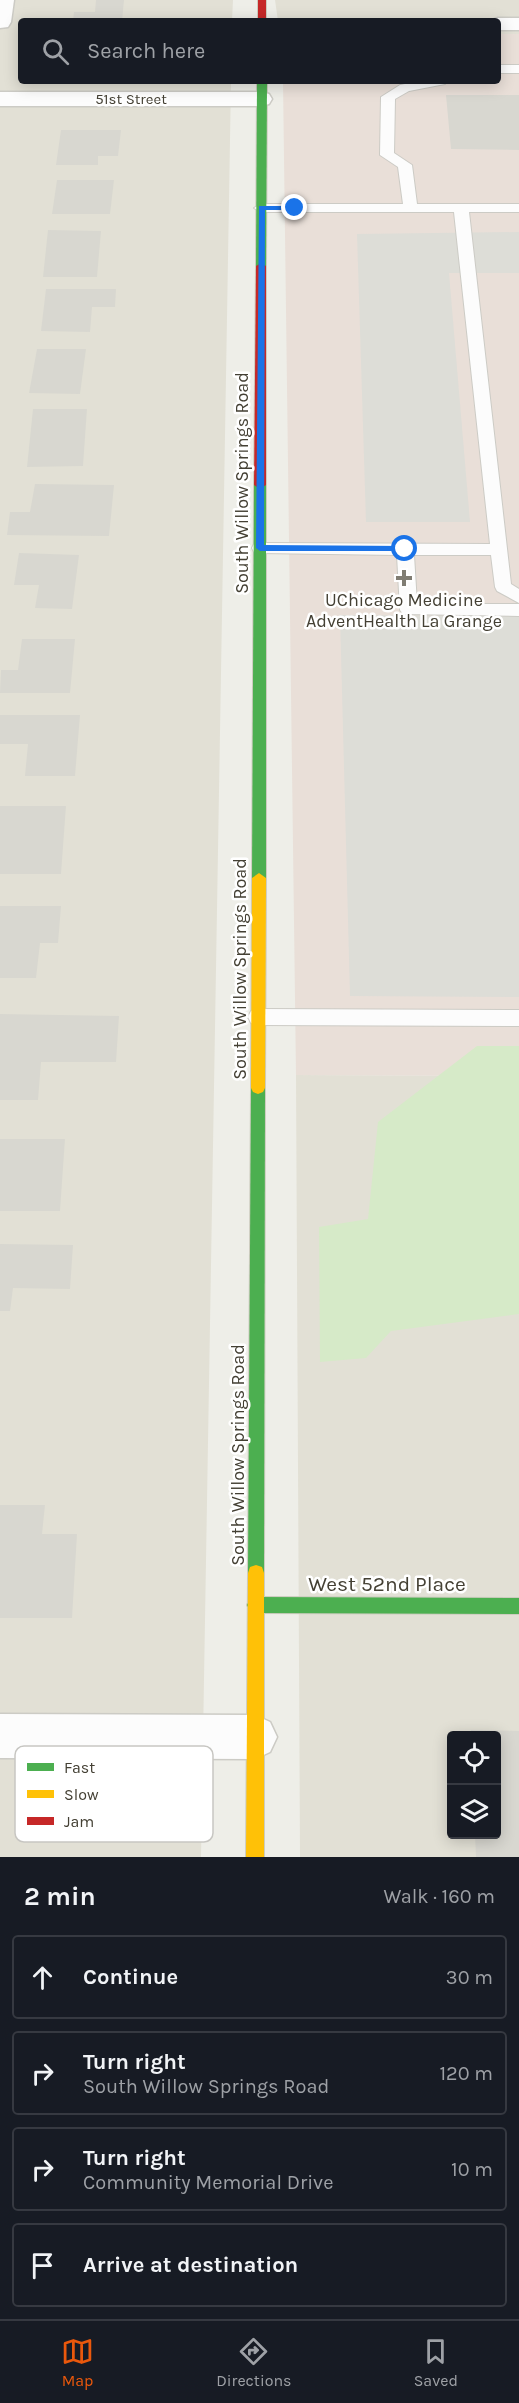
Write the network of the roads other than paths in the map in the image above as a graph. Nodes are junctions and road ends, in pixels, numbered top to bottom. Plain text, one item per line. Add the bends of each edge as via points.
1 (3, 0) edge
2 (262, 0) edge
3 (262, 18) edge
4 (0, 22) edge
5 (501, 24) edge
6 (519, 24) edge
7 (501, 69) edge
8 (519, 69) edge
9 (425, 84) edge
10 (262, 90) edge
11 (0, 99) edge
12 (261, 208) junction
13 (410, 208) junction
14 (461, 208) junction
15 (519, 208) edge
16 (260, 548) junction
17 (405, 549) junction
18 (498, 550) junction
19 (519, 597) edge
20 (519, 610) edge
21 (258, 1017) junction
22 (519, 1018) edge
23 (256, 1605) junction
24 (519, 1606) edge
25 (0, 1736) edge
26 (255, 1737) junction
27 (255, 1857) edge

1 - 4 street
2 - 3 street
5 - 6 street
7 - 8 lane
9 - 13 lane via 388,97 387,155 405,165
10 - 11 street, 51st Street
10 - 12 street, South Willow Springs Road
12 - 13 lane
12 - 16 street, South Willow Springs Road
13 - 14 lane
14 - 15 lane
14 - 18 lane
16 - 17 lane
16 - 21 street, South Willow Springs Road
17 - 18 lane
17 - 20 lane via 409,610
18 - 19 lane via 503,587
21 - 22 lane
21 - 23 street, South Willow Springs Road
23 - 24 street, West 52nd Place
23 - 26 street, South Willow Springs Road
25 - 26 street
26 - 27 street, South Willow Springs Road

